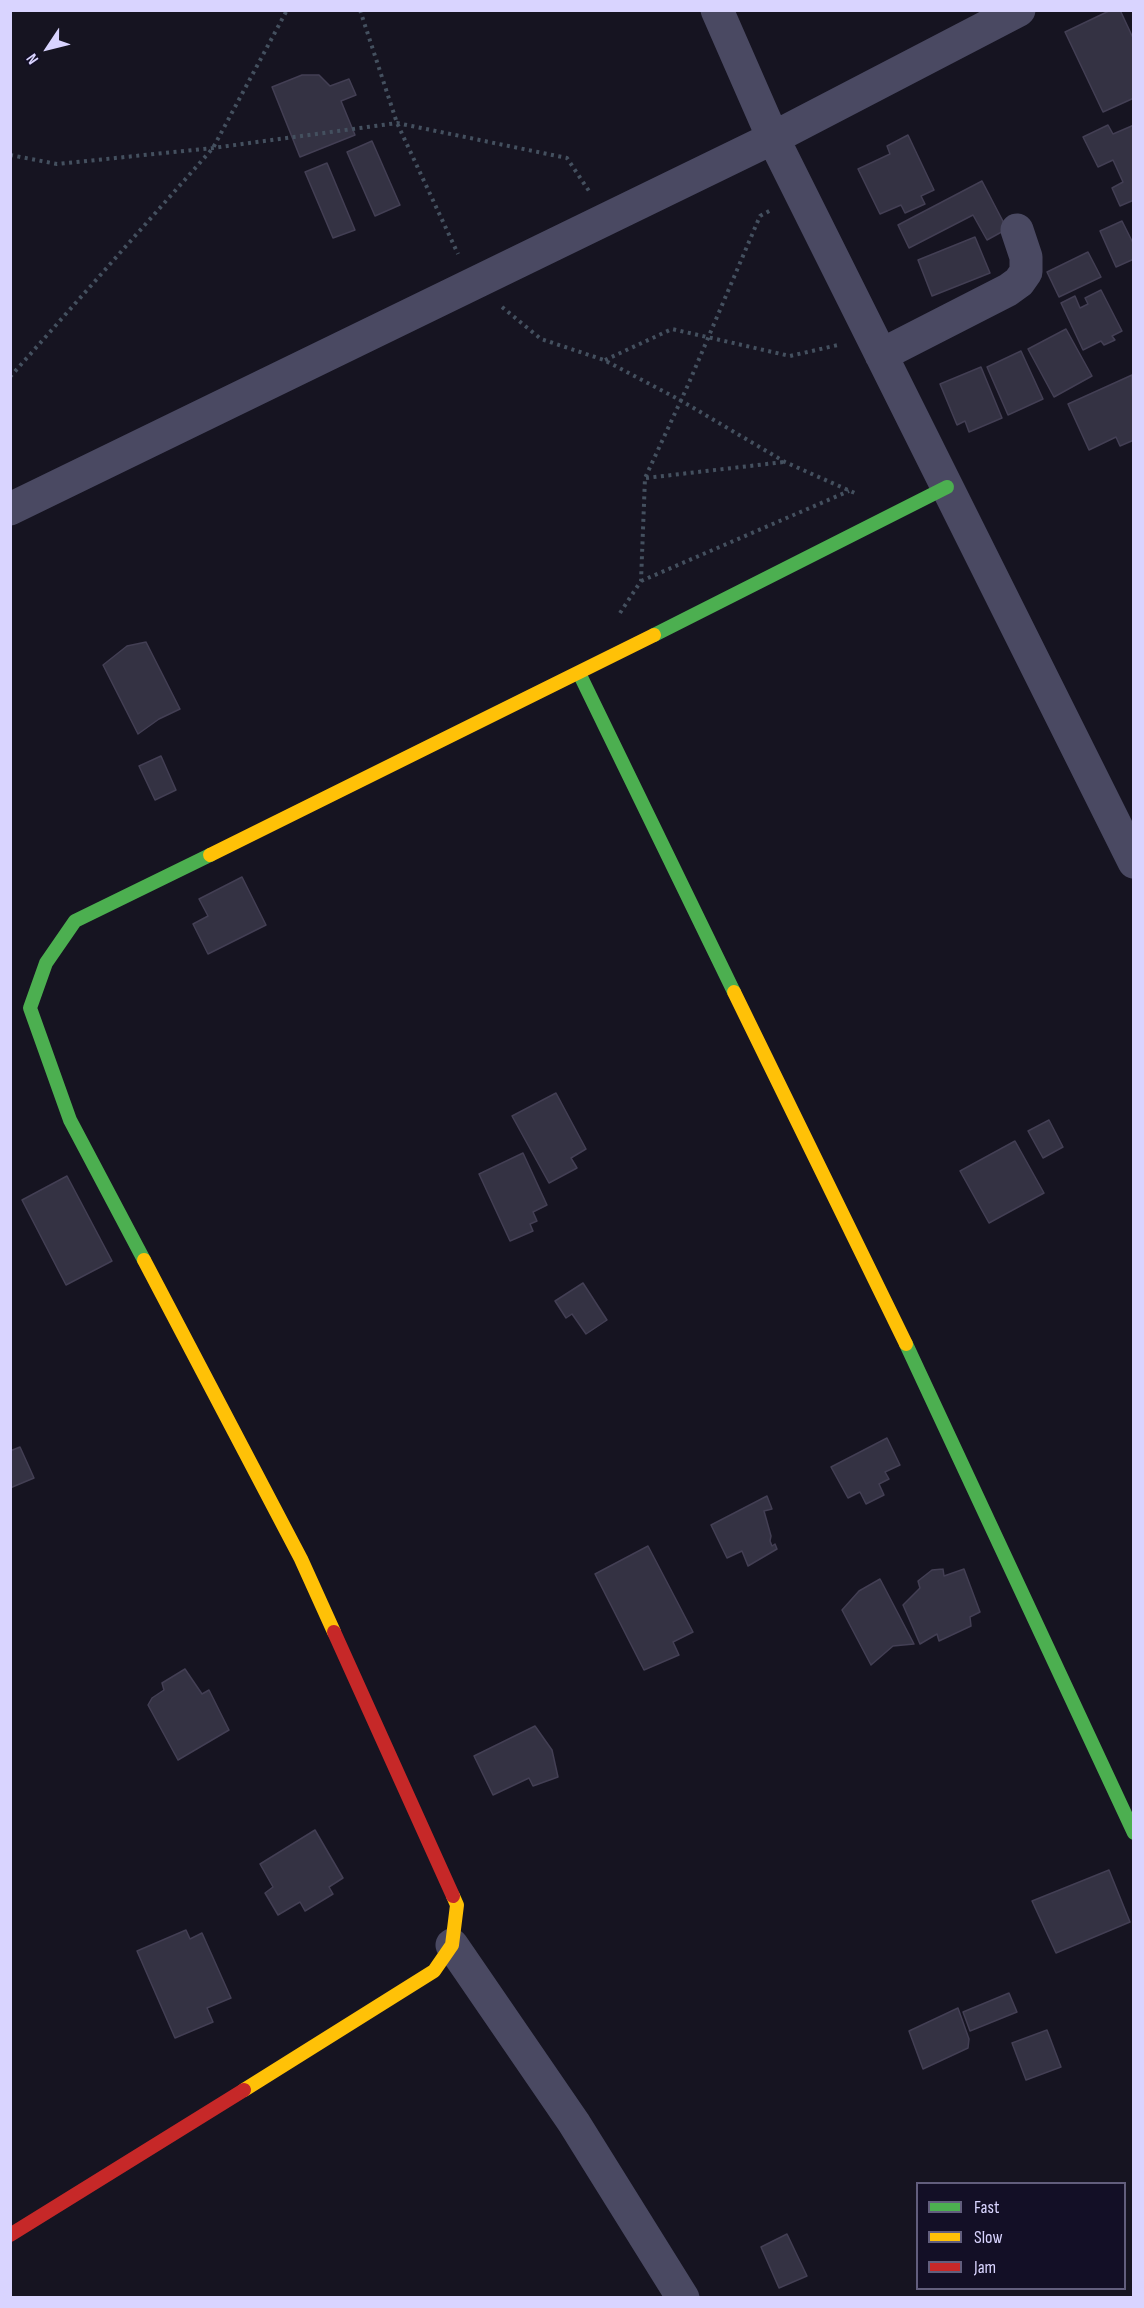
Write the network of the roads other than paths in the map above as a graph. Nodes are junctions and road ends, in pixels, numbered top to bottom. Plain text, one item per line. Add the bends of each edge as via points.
1 (717, 10) edge
2 (1018, 10) edge
3 (773, 138) junction
4 (1017, 230) dead end
5 (876, 346) junction
6 (946, 487) junction
7 (10, 508) edge
8 (579, 673) junction
9 (1134, 862) edge
10 (1134, 1833) edge
11 (452, 1945) junction
12 (10, 2235) edge
13 (683, 2298) edge

1 - 3 street
2 - 3 street
3 - 5 street
3 - 7 street
4 - 5 street via 1026,257 1026,272 1019,282
5 - 6 street
6 - 8 street
6 - 9 street
8 - 10 street via 921,1375
8 - 11 street via 75,921 46,963 30,1008 70,1120 301,1559 457,1905
11 - 12 street via 434,1971
11 - 13 street via 574,2122

